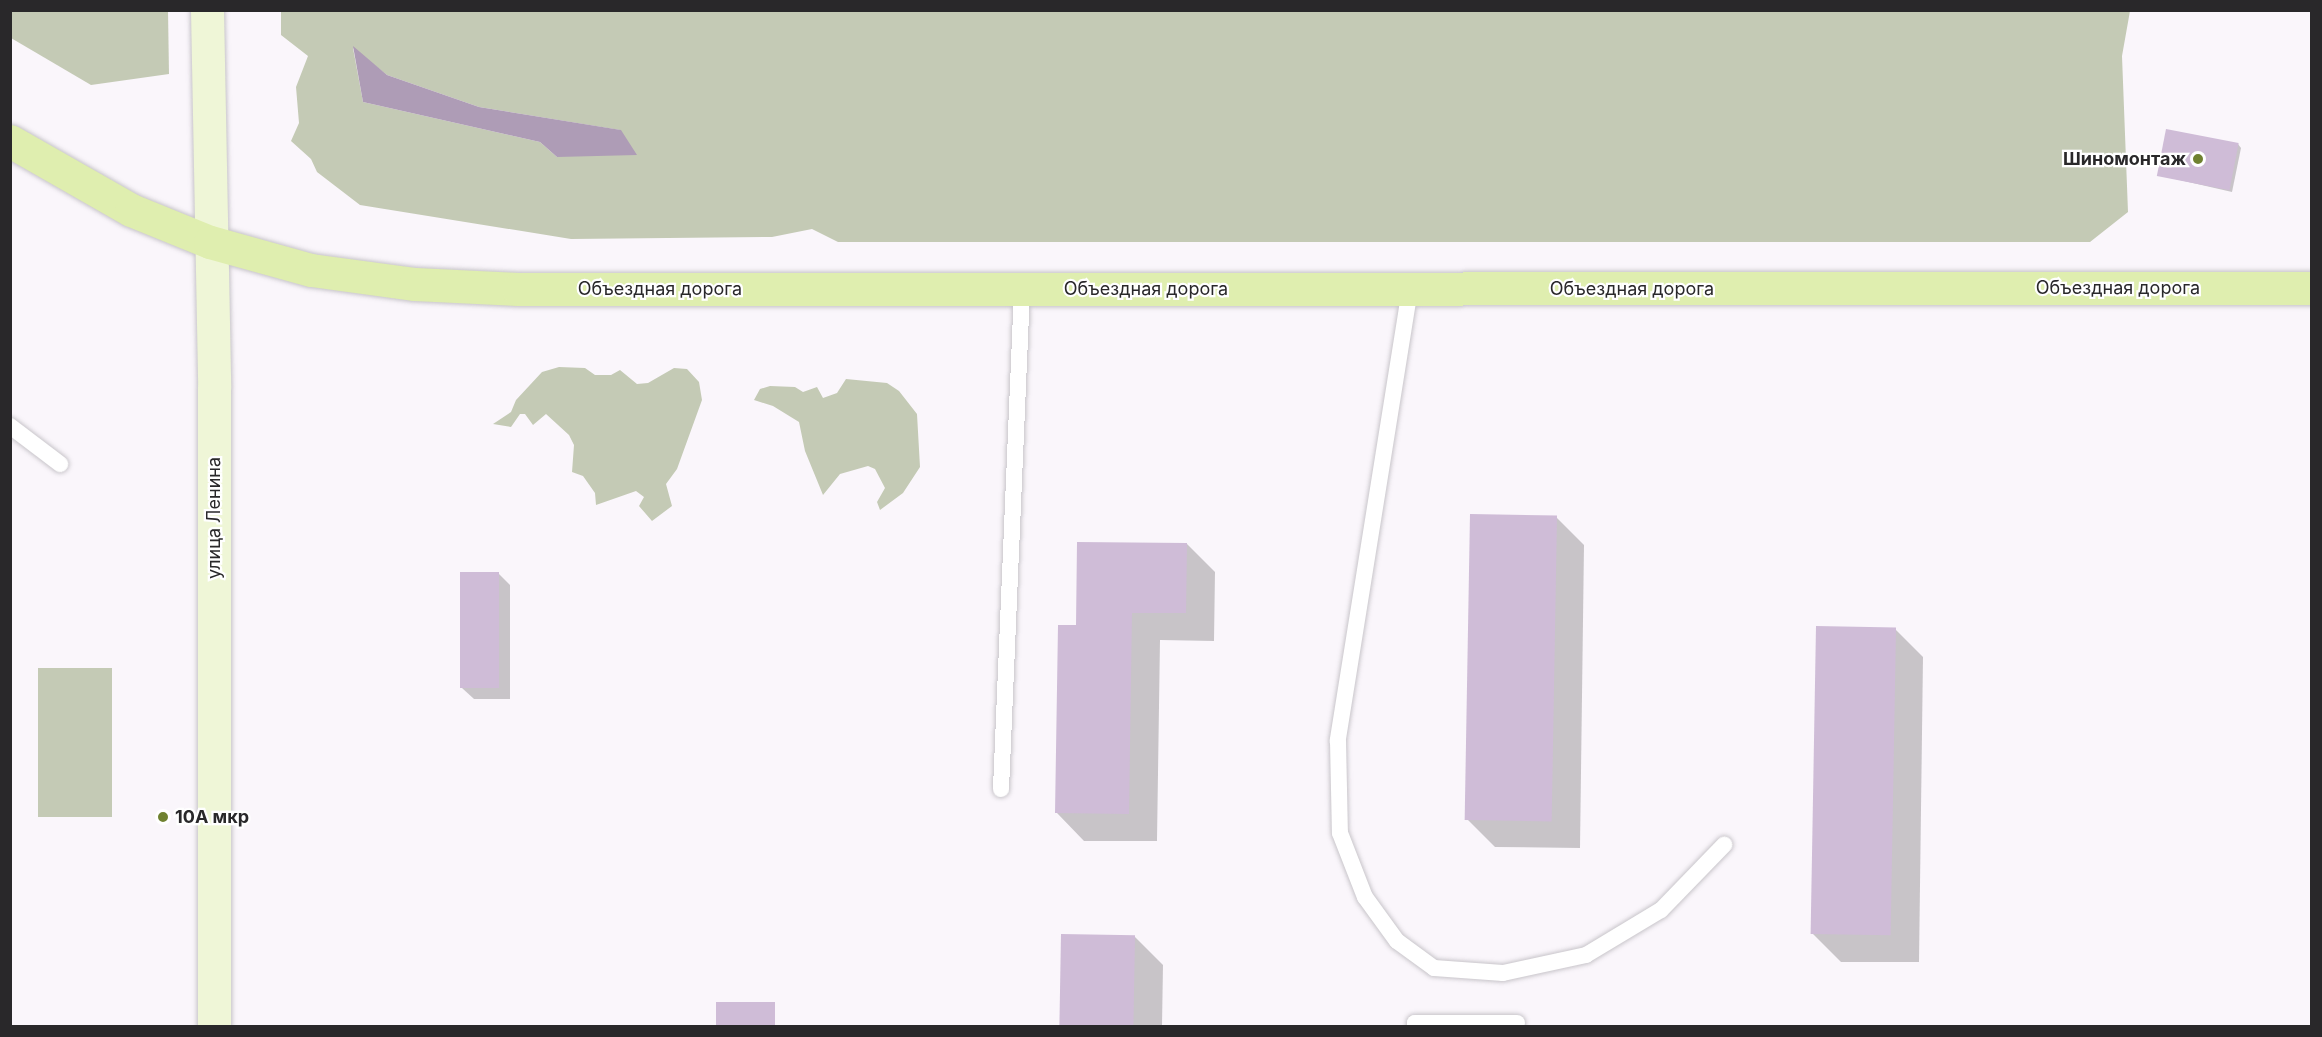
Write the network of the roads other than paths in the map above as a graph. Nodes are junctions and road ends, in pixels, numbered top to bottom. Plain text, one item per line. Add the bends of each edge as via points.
1 (207, 10) edge
2 (10, 141) edge
3 (210, 242) junction
4 (2312, 288) edge
5 (1022, 289) junction
6 (1410, 289) junction
7 (10, 426) edge
8 (60, 464) dead end
9 (1001, 789) dead end
10 (1724, 845) dead end
11 (1517, 1023) dead end
12 (214, 1026) edge
13 (1415, 1026) edge

1 - 3 main road, улица Ленина
2 - 3 main road, Объездная дорога via 131,210
3 - 5 main road, Объездная дорога via 311,270 415,284 518,289
3 - 12 main road, улица Ленина via 214,388
4 - 6 main road, Объездная дорога
5 - 6 main road, Объездная дорога
5 - 9 lane
6 - 10 lane via 1338,741 1340,833 1365,897 1397,941 1434,968 1503,973 1586,955 1661,910
7 - 8 lane
11 - 13 lane

